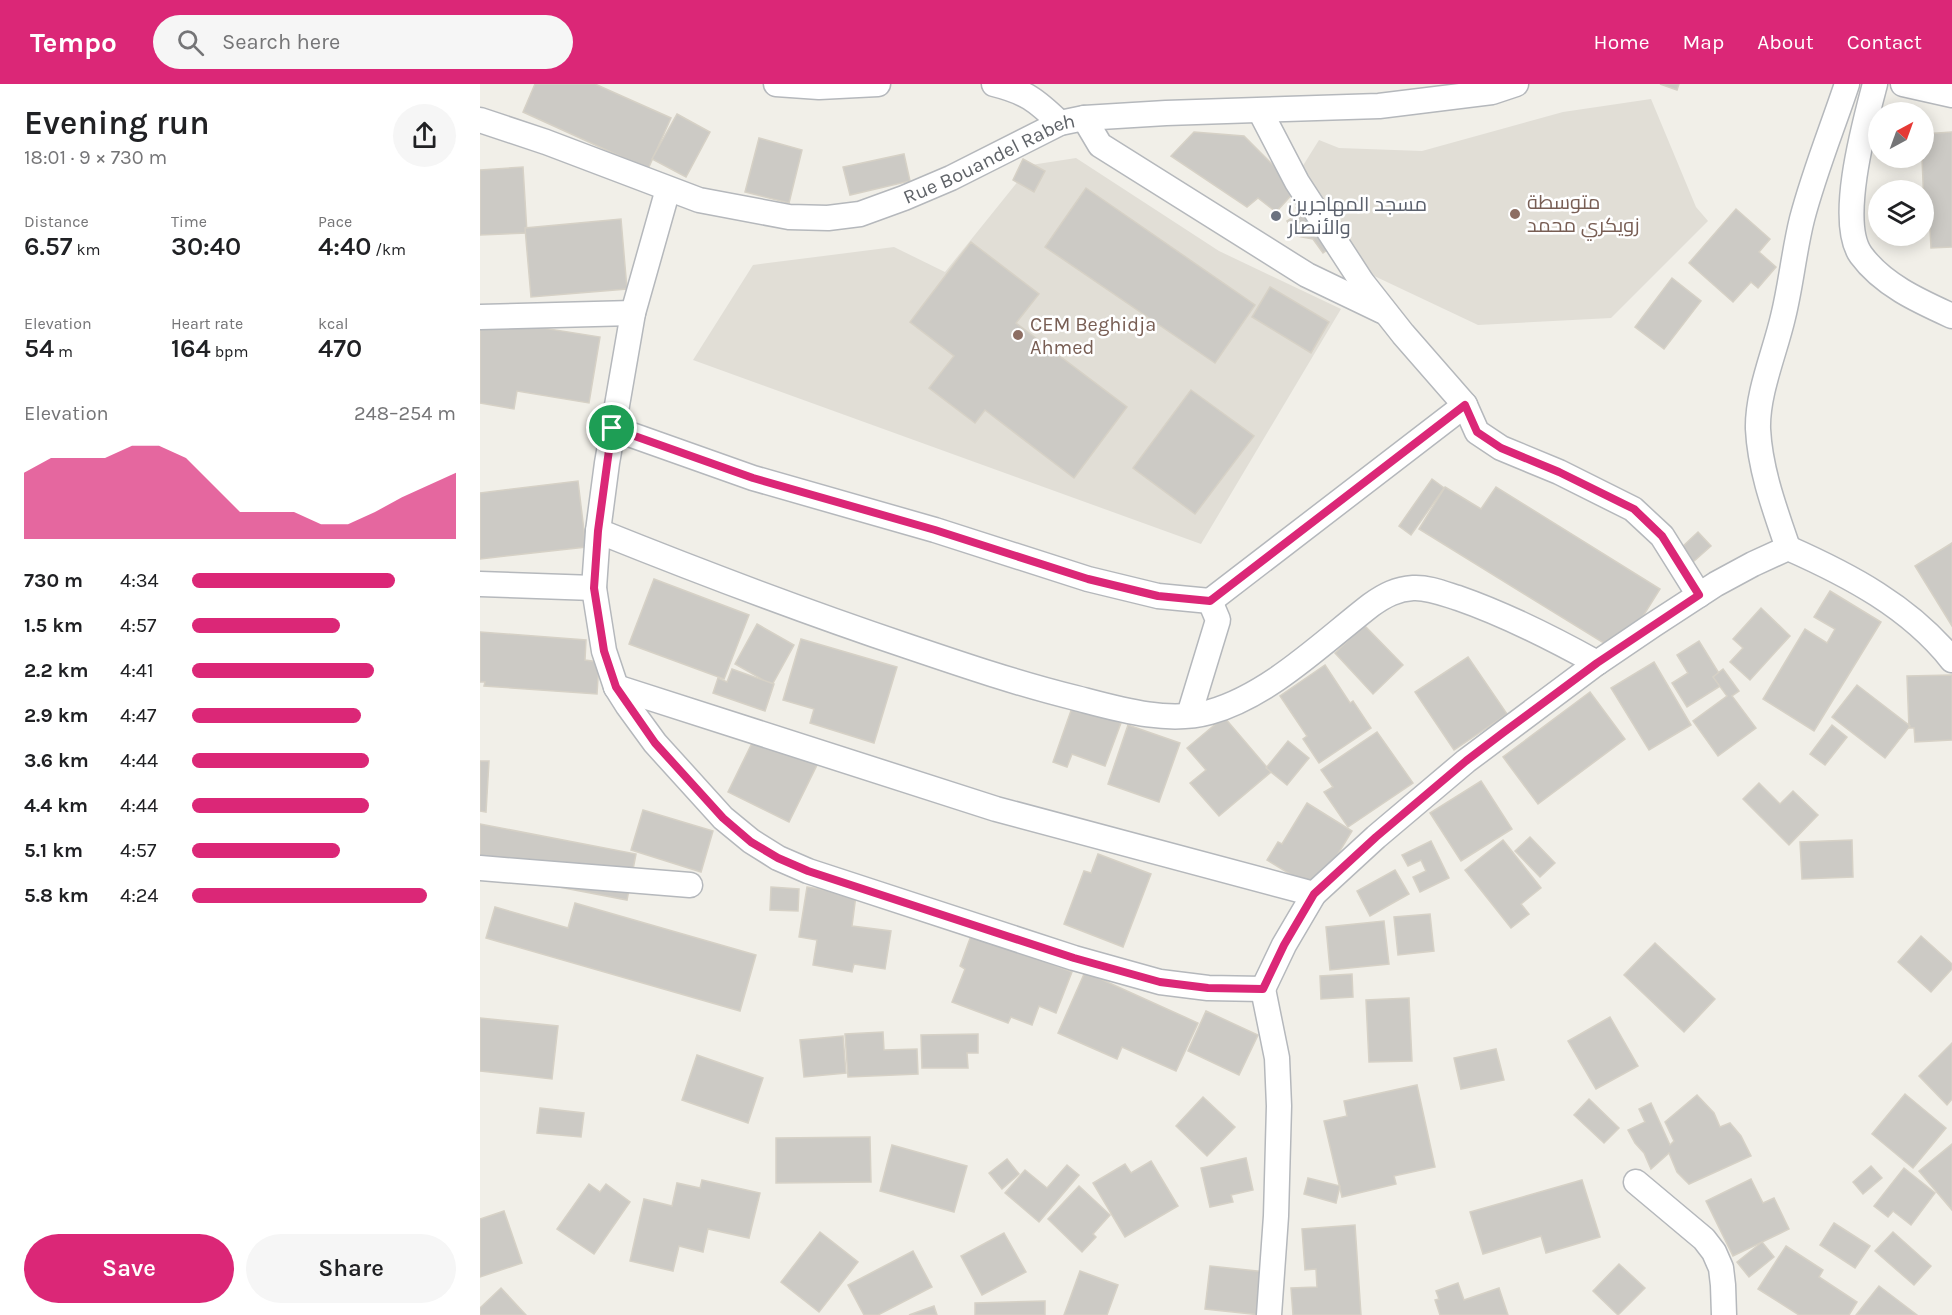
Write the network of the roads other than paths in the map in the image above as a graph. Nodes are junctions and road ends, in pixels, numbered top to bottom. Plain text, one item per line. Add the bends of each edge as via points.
1 (776, 84) edge
2 (878, 84) edge
3 (994, 84) edge
4 (1516, 84) edge
5 (1846, 84) edge
6 (1875, 84) edge
7 (1903, 84) edge
8 (1952, 95) edge
9 (1260, 111) junction
10 (1084, 118) junction
11 (480, 120) edge
12 (1060, 123) junction
13 (668, 189) junction
14 (1952, 297) edge
15 (1923, 303) junction
16 (633, 312) junction
17 (1386, 313) junction
18 (1952, 316) edge
19 (480, 317) edge
20 (1465, 405) junction
21 (612, 428) junction
22 (598, 531) junction
23 (1788, 548) junction
24 (480, 584) edge
25 (594, 588) junction
26 (1699, 595) junction
27 (1210, 601) junction
28 (1952, 660) edge
29 (1597, 663) junction
30 (616, 687) junction
31 (1189, 715) junction
32 (480, 868) edge
33 (690, 885) dead end
34 (1314, 894) junction
35 (1263, 989) junction
36 (1636, 1182) dead end
37 (1269, 1315) edge
38 (1724, 1315) edge

1 - 2 street
3 - 12 street via 1036,100
4 - 9 street, Rue Bouandel Rabeh via 1492,92 1390,105
5 - 23 street via 1802,219 1758,427 1768,487
6 - 15 street via 1862,131 1853,194 1854,241 1877,271
7 - 8 street
9 - 10 street, Rue Bouandel Rabeh
9 - 17 street via 1297,182
10 - 12 street, Rue Bouandel Rabeh
10 - 17 street via 1100,145 1307,275
11 - 13 street, Rue Bouandel Rabeh
12 - 13 street, Rue Bouandel Rabeh via 951,178 860,214 789,217 699,200
13 - 16 street
14 - 15 street
15 - 18 street
16 - 19 street
16 - 21 street
17 - 20 street
20 - 26 street via 1477,432 1501,448 1634,509 1662,536
20 - 27 street
21 - 22 street
21 - 27 street via 753,478 1088,579 1158,596
22 - 25 street
22 - 31 street via 741,588 969,667 1104,705 1155,715
23 - 26 street
23 - 28 street via 1833,568 1908,615
24 - 25 street
25 - 30 street via 604,651
26 - 29 street
27 - 31 street via 1218,620
29 - 31 street via 1493,610 1417,587 1400,589 1371,605 1282,676 1234,703
29 - 34 street via 1466,761
30 - 34 street via 996,809
30 - 35 street via 655,743 723,818 778,858 1074,958 1160,982
32 - 33 street
34 - 35 street
35 - 37 street via 1277,1058 1279,1106
36 - 38 street via 1714,1252 1722,1276

